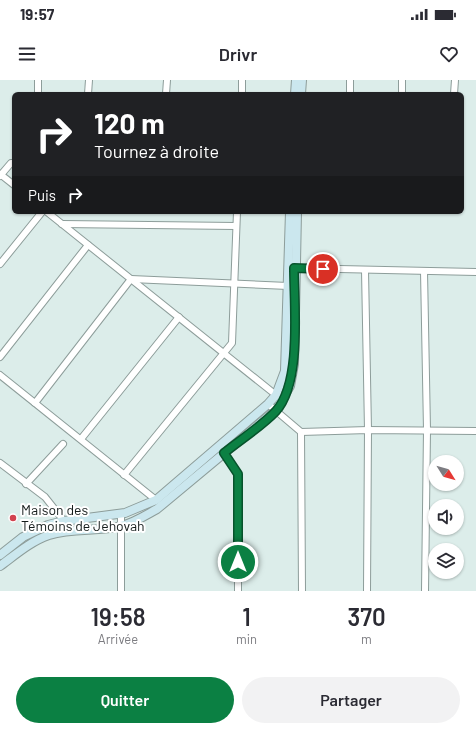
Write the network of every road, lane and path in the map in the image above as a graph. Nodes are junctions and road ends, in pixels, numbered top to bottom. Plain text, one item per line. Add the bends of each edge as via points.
1 (38, 80) edge
2 (89, 80) edge
3 (167, 80) edge
4 (242, 80) edge
5 (296, 80) edge
6 (302, 80) edge
7 (350, 80) edge
8 (402, 80) edge
9 (455, 80) edge
10 (38, 92) edge
11 (88, 92) edge
12 (166, 92) edge
13 (242, 92) edge
14 (295, 92) edge
15 (301, 92) edge
16 (350, 92) edge
17 (402, 92) edge
18 (454, 92) edge
19 (12, 163) edge
20 (0, 175) edge
21 (12, 184) edge
22 (40, 214) edge
23 (50, 214) edge
24 (237, 214) edge
25 (290, 214) edge
26 (297, 214) edge
27 (62, 224) junction
28 (236, 226) junction
29 (88, 245) junction
30 (0, 264) edge
31 (294, 268) junction
32 (365, 270) junction
33 (424, 271) junction
34 (476, 272) edge
35 (131, 279) junction
36 (234, 284) junction
37 (288, 286) junction
38 (179, 317) junction
39 (224, 353) junction
40 (0, 356) edge
41 (0, 375) edge
42 (276, 395) junction
43 (35, 403) junction
44 (268, 404) junction
45 (276, 410) junction
46 (368, 430) junction
47 (427, 430) junction
48 (476, 431) edge
49 (301, 432) junction
50 (81, 440) junction
51 (63, 444) dead end
52 (219, 446) junction
53 (224, 453) junction
54 (0, 463) edge
55 (124, 474) junction
56 (26, 484) junction
57 (156, 500) junction
58 (121, 514) junction
59 (64, 521) junction
60 (121, 526) junction
61 (0, 555) edge
62 (0, 566) edge
63 (121, 591) edge
64 (238, 591) edge
65 (302, 591) edge
66 (367, 591) edge
67 (425, 591) edge

1 - 10 street
2 - 11 street
3 - 12 street
4 - 13 street
5 - 14 main road
6 - 15 main road
7 - 16 street
8 - 17 street
9 - 18 street
19 - 20 street
20 - 21 street
22 - 30 street
23 - 27 street
24 - 28 street
25 - 37 main road
26 - 31 main road
27 - 28 street
27 - 29 street
28 - 36 street
29 - 35 street
29 - 40 street
31 - 32 street
31 - 45 main road via 294,364 290,386
32 - 33 street
32 - 46 street
33 - 34 street
33 - 47 street
35 - 36 street
35 - 38 street
35 - 43 street
36 - 37 street
36 - 39 street via 232,343
37 - 42 main road via 285,371
38 - 39 street
38 - 50 street
39 - 42 street
39 - 55 street
41 - 43 street
42 - 44 main road
43 - 50 street
44 - 45 street
44 - 52 main road
45 - 49 street
45 - 53 main road
46 - 47 street
46 - 49 street
46 - 66 street
47 - 48 street
47 - 67 street
49 - 65 street
50 - 55 street
51 - 56 street
52 - 53 street
52 - 57 main road
53 - 60 main road via 157,509
53 - 64 street via 238,474
54 - 56 street
55 - 57 street
56 - 59 street via 45,497
57 - 58 main road via 137,510
58 - 59 main road
58 - 60 street
59 - 61 main road via 35,530
60 - 62 main road via 68,530 50,535 30,544
60 - 63 street

